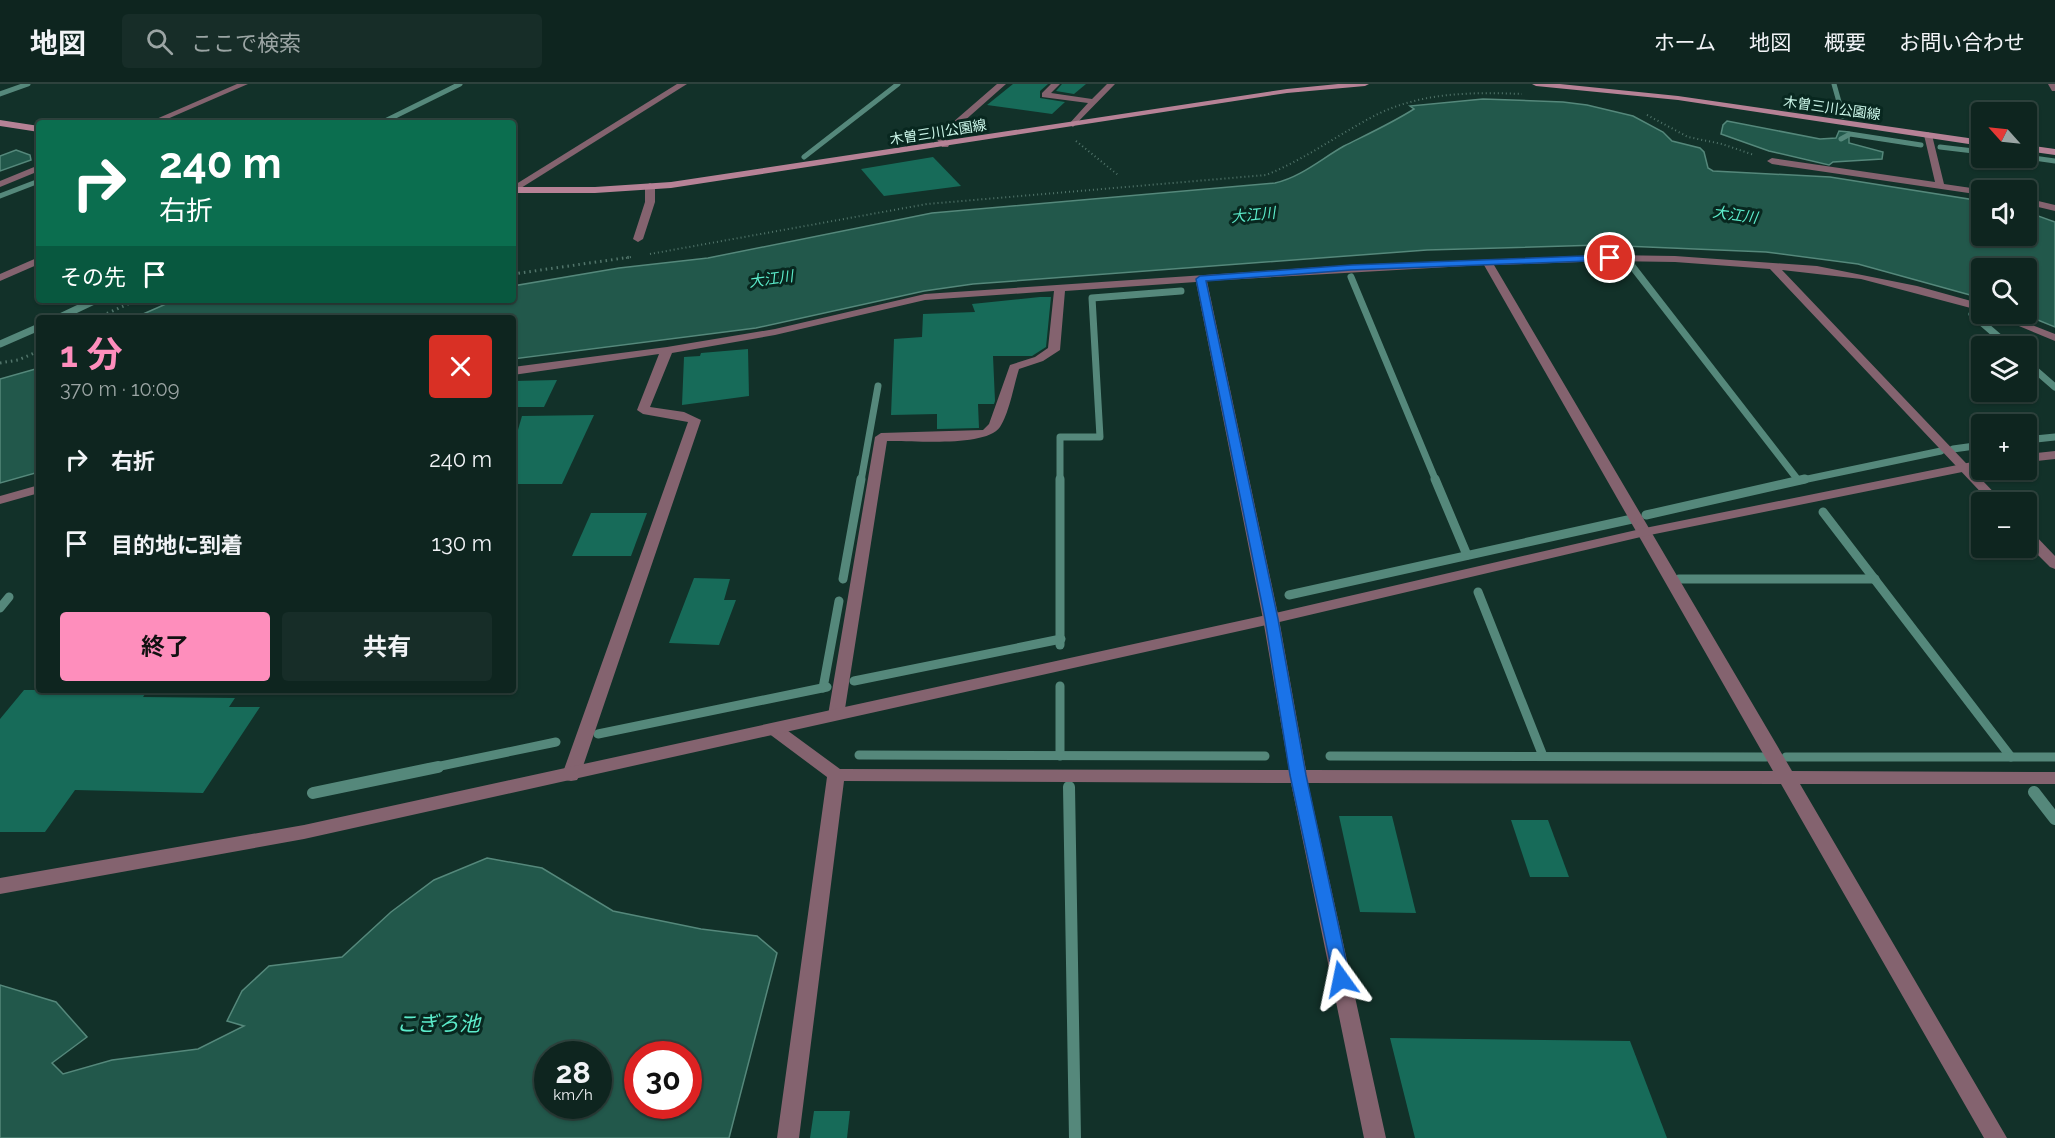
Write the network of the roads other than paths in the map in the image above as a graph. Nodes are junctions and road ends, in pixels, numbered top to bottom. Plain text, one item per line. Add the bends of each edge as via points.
1 (244, 84) edge
2 (683, 84) edge
3 (1002, 84) edge
4 (1056, 84) edge
5 (1111, 84) edge
6 (1365, 84) edge
7 (1536, 84) edge
8 (2052, 84) edge
9 (1606, 87) edge
10 (2055, 89) edge
11 (1095, 102) junction
12 (158, 120) edge
13 (0, 123) edge
14 (1073, 124) junction
15 (36, 129) edge
16 (1928, 135) junction
17 (1971, 141) edge
18 (945, 145) junction
19 (2037, 150) edge
20 (2055, 152) edge
21 (1772, 161) road end
22 (36, 169) edge
23 (0, 184) edge
24 (650, 186) junction
25 (1940, 186) junction
26 (516, 188) edge
27 (516, 190) edge
28 (1971, 190) edge
29 (2037, 204) edge
30 (2055, 208) edge
31 (638, 239) dead end
32 (36, 261) edge
33 (1487, 262) junction
34 (1772, 265) junction
35 (0, 278) edge
36 (1200, 279) junction
37 (1060, 288) junction
38 (1971, 305) edge
39 (2021, 324) edge
40 (2055, 338) edge
41 (667, 350) junction
42 (516, 371) edge
43 (2055, 455) edge
44 (2037, 457) edge
45 (1971, 465) edge
46 (1963, 466) junction
47 (36, 490) edge
48 (1988, 492) edge
49 (0, 501) edge
50 (1645, 532) junction
51 (2037, 545) edge
52 (2055, 564) edge
53 (1271, 619) junction
54 (836, 715) junction
55 (774, 729) junction
56 (571, 775) junction
57 (836, 775) junction
58 (1298, 775) junction
59 (1786, 778) junction
60 (2055, 778) edge
61 (0, 886) edge
62 (788, 1138) edge
63 (1375, 1138) edge
64 (1996, 1138) edge

1 - 12 street
2 - 26 street
3 - 18 street via 940,138
4 - 11 street via 1045,95
5 - 11 street
6 - 14 main road, 木曽三川公園線 via 1287,91
7 - 9 main road, 木曽三川公園線
8 - 10 street
9 - 16 main road, 木曽三川公園線
11 - 14 street
13 - 15 main road
14 - 18 main road, 木曽三川公園線
16 - 17 main road, 木曽三川公園線
16 - 25 street
18 - 24 main road, 木曽三川公園線
19 - 20 main road
21 - 25 street
22 - 23 street
24 - 27 main road, 木曽三川公園線
24 - 31 street via 650,202
25 - 28 street
29 - 30 street
32 - 35 street
33 - 34 street via 1619,258
33 - 36 street
33 - 50 street
34 - 38 street via 1861,276
34 - 46 street
36 - 37 street
36 - 53 street
37 - 41 street via 925,297 775,332
37 - 54 street via 1054,350 1014,367 995,426 987,433 880,437
39 - 40 street
41 - 42 street
41 - 56 street via 643,410 695,420
43 - 44 street
45 - 46 street
46 - 48 street
46 - 50 street
47 - 49 street
50 - 53 street
50 - 59 street
51 - 52 street
53 - 54 street
53 - 58 street
54 - 55 street
55 - 56 street
55 - 57 street
56 - 61 street via 304,832
57 - 58 street
57 - 62 street
58 - 59 street
58 - 63 street
59 - 60 street
59 - 64 street

